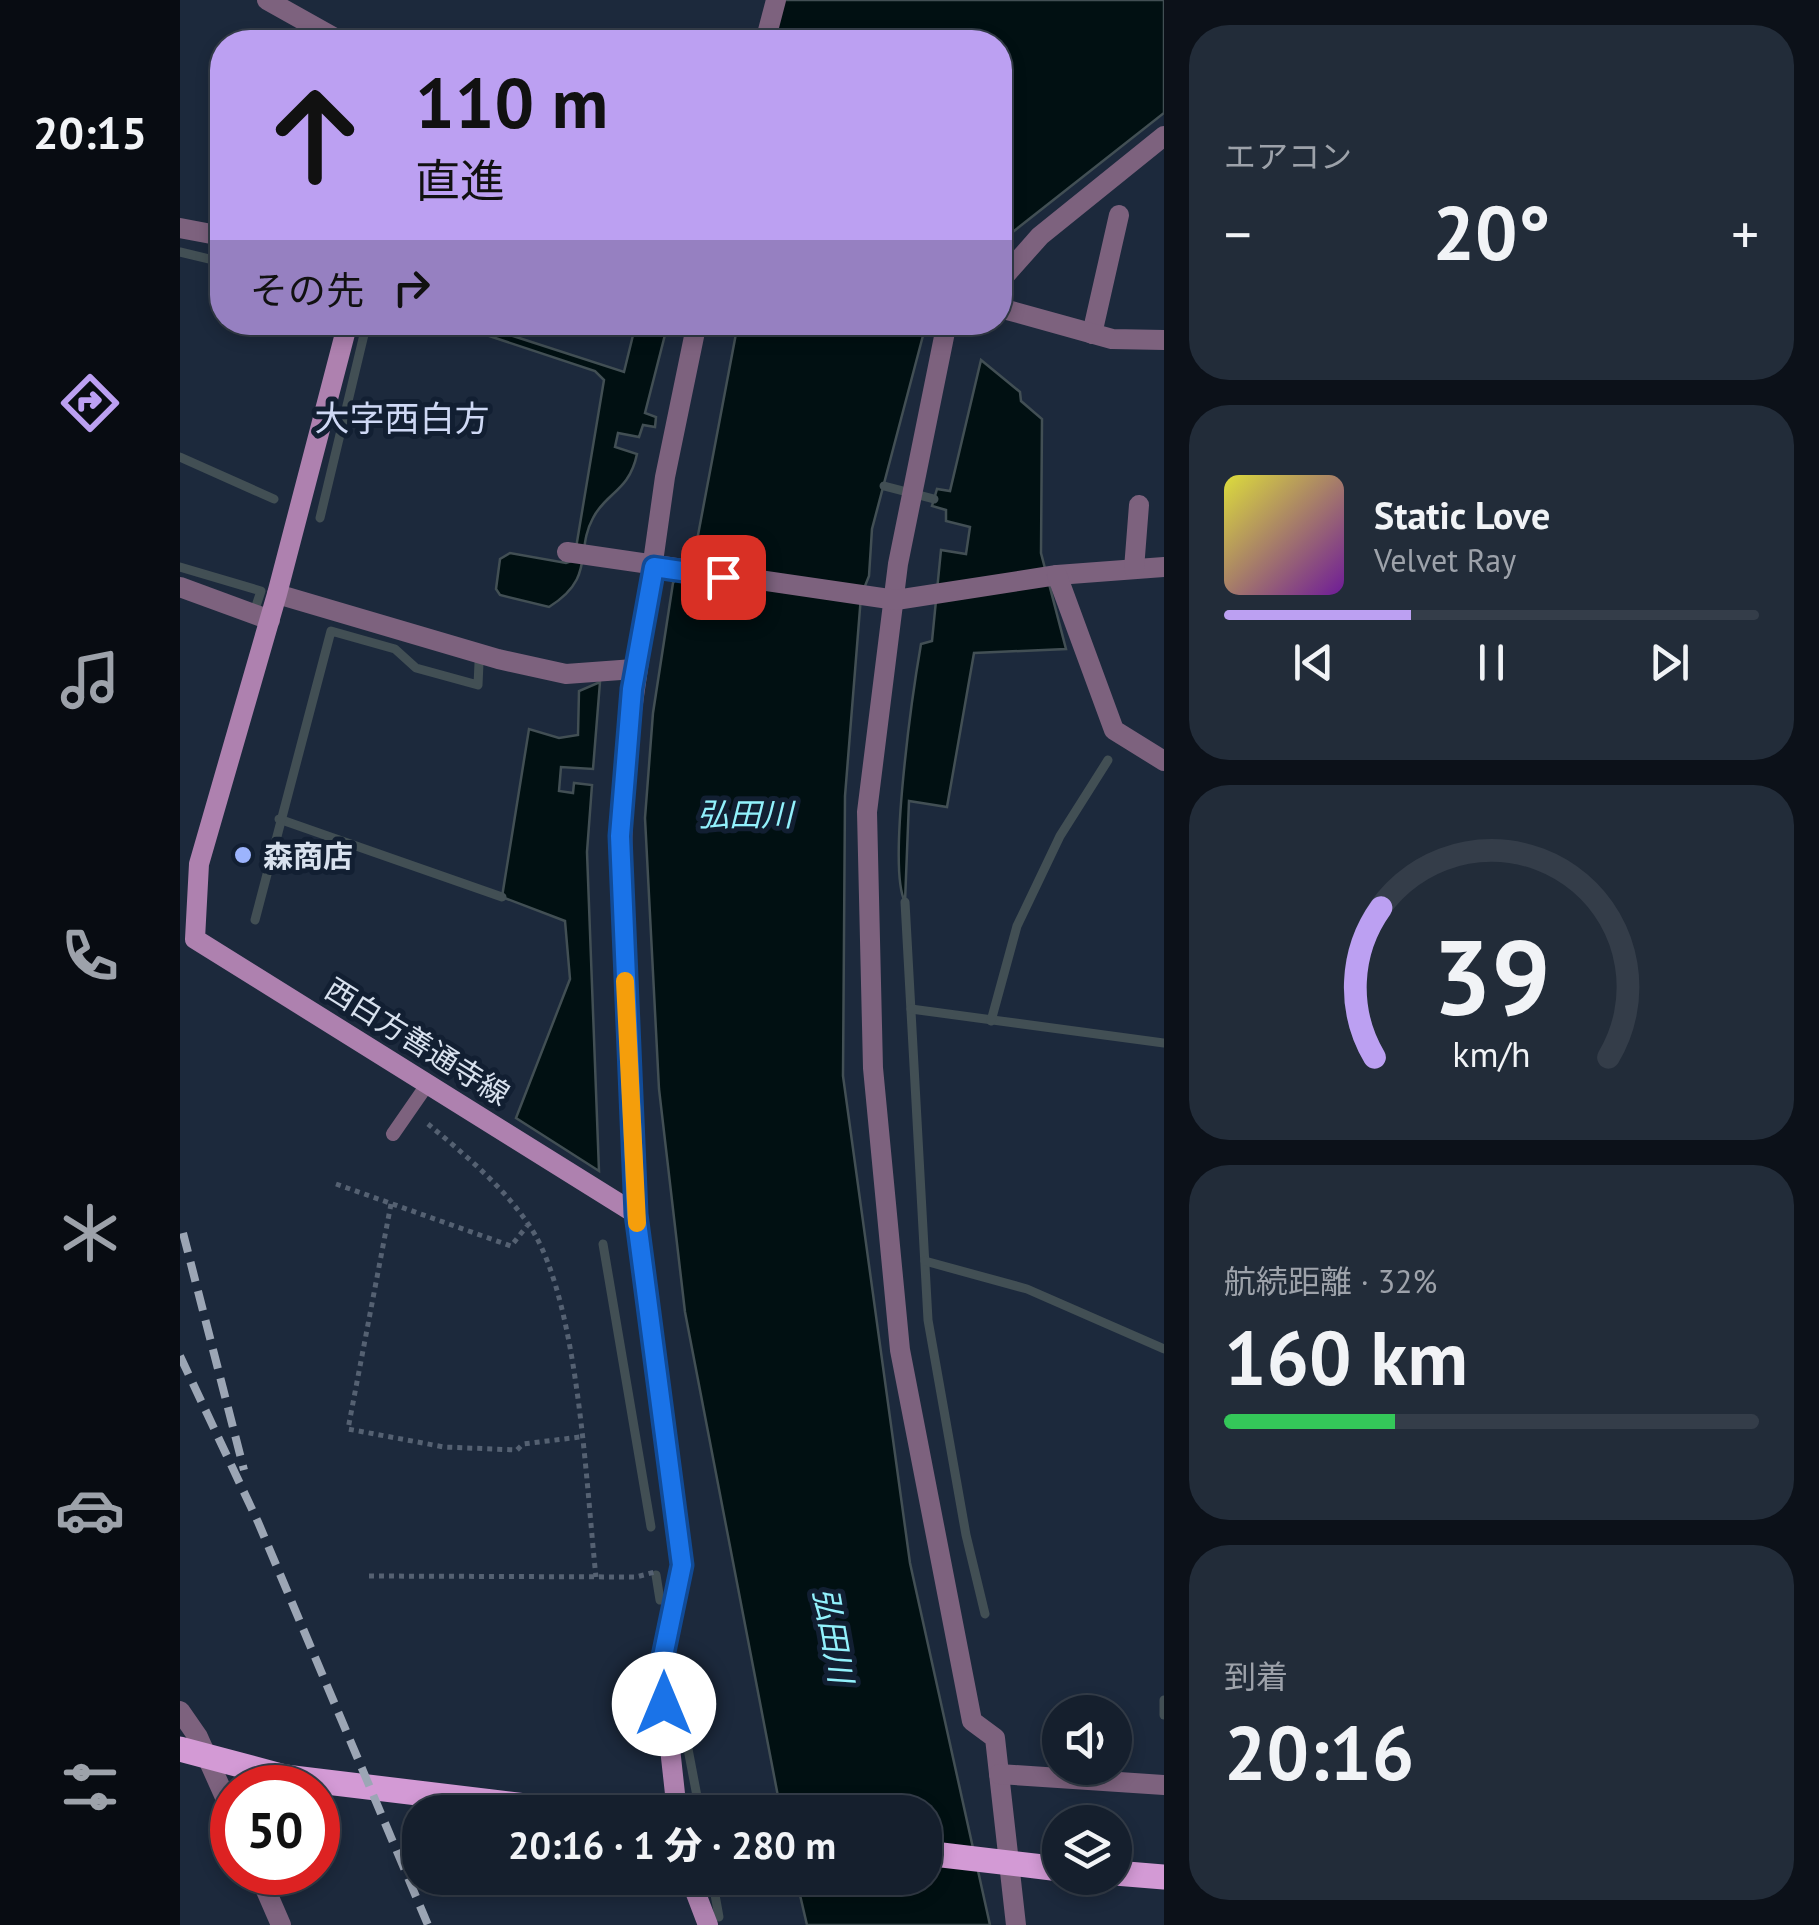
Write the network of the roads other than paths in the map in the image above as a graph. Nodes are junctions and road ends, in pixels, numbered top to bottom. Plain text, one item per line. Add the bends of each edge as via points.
1 (267, 0) edge
2 (776, 0) edge
3 (321, 30) edge
4 (768, 30) edge
5 (1164, 136) edge
6 (1118, 216) dead end
7 (180, 228) edge
8 (210, 234) edge
9 (1012, 268) edge
10 (1012, 311) edge
11 (1092, 334) junction
12 (345, 335) edge
13 (694, 335) edge
14 (945, 335) edge
15 (1164, 340) edge
16 (1139, 505) dead end
17 (566, 552) dead end
18 (654, 567) junction
19 (1164, 567) edge
20 (1134, 568) junction
21 (1057, 576) junction
22 (180, 587) edge
23 (277, 594) junction
24 (896, 600) junction
25 (270, 620) junction
26 (634, 669) junction
27 (1164, 760) edge
28 (188, 944) edge
29 (430, 1082) junction
30 (392, 1134) dead end
31 (636, 1214) junction
32 (180, 1711) edge
33 (180, 1749) edge
34 (211, 1765) edge
35 (999, 1774) junction
36 (1164, 1785) edge
37 (435, 1795) edge
38 (674, 1795) edge
39 (942, 1855) edge
40 (1042, 1867) edge
41 (1132, 1874) edge
42 (1164, 1877) edge
43 (268, 1895) edge
44 (697, 1895) edge
45 (280, 1925) edge
46 (708, 1925) edge
47 (1016, 1925) edge

1 - 3 street
2 - 4 street
5 - 9 street via 1040,236
6 - 11 street
7 - 8 street
10 - 11 street
11 - 15 street
12 - 23 main road, 西白方善通寺線
13 - 18 street
14 - 24 street
16 - 20 street
17 - 18 street
18 - 24 street
18 - 26 street
19 - 20 street
20 - 21 street
21 - 24 street
21 - 27 street via 1114,730
22 - 25 street
23 - 25 main road, 西白方善通寺線
23 - 26 street via 566,674
24 - 35 street via 867,812 873,1068 886,1228 932,1531 972,1721 995,1738
25 - 28 main road, 西白方善通寺線 via 199,864
26 - 31 street via 620,836
28 - 29 main road, 西白方善通寺線
29 - 30 lane
29 - 31 main road, 西白方善通寺線
31 - 38 main road via 682,1565 661,1666
32 - 34 street
33 - 37 main road via 285,1777
35 - 36 street
35 - 47 street
39 - 40 main road
41 - 42 main road
43 - 45 street
44 - 46 main road

